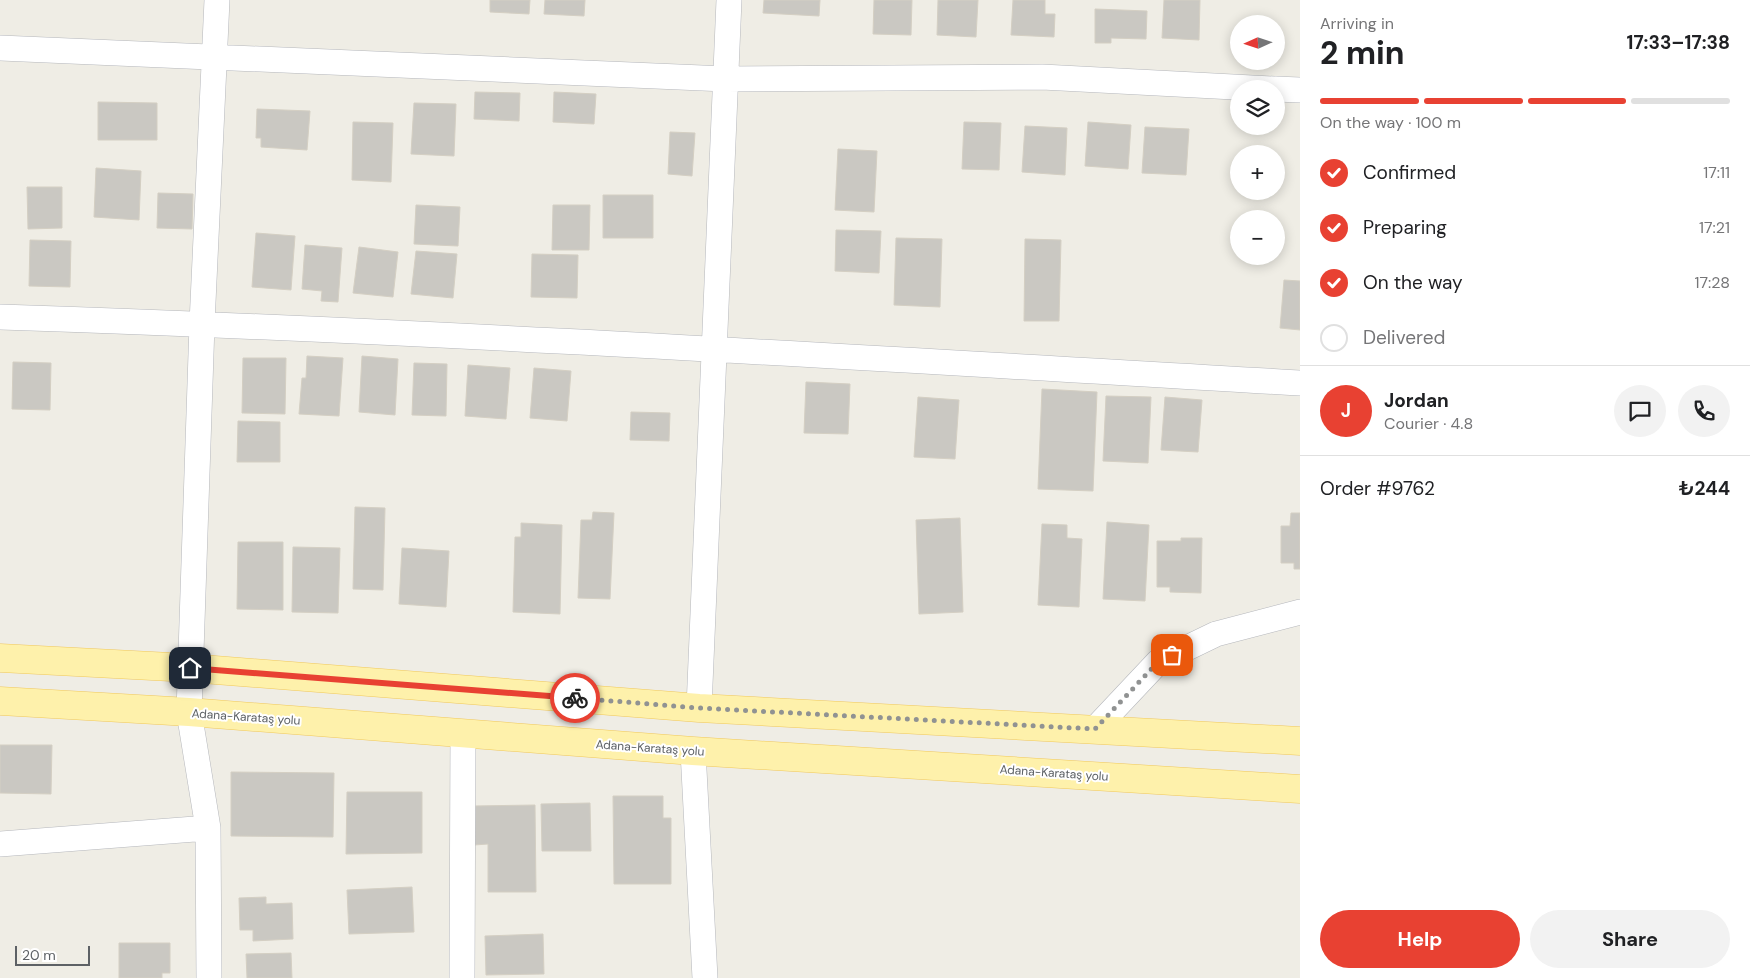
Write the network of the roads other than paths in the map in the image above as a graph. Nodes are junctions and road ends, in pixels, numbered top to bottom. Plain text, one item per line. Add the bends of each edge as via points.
1 (217, 0) edge
2 (729, 0) edge
3 (0, 48) edge
4 (214, 57) junction
5 (726, 78) junction
6 (1230, 87) edge
7 (1285, 89) edge
8 (1300, 90) edge
9 (0, 317) edge
10 (202, 324) junction
11 (715, 350) junction
12 (1300, 383) edge
13 (1300, 612) edge
14 (0, 658) edge
15 (190, 668) junction
16 (0, 701) edge
17 (699, 708) junction
18 (189, 712) junction
19 (1095, 729) junction
20 (463, 733) junction
21 (1300, 741) edge
22 (693, 751) junction
23 (1300, 789) edge
24 (208, 828) junction
25 (0, 844) edge
26 (209, 978) edge
27 (462, 978) edge
28 (705, 978) edge

1 - 4 street
2 - 5 street
3 - 4 street
4 - 5 street
4 - 10 street
5 - 6 street via 1042,77
5 - 11 street
7 - 8 street
9 - 10 street
10 - 11 street
10 - 15 street
11 - 12 street
11 - 17 street
13 - 19 street via 1216,634 1158,662
14 - 15 main road
15 - 17 main road
15 - 18 street
16 - 18 main road, Adana-Karataş yolu
17 - 19 main road
18 - 20 main road, Adana-Karataş yolu
18 - 24 street
19 - 21 main road
20 - 22 main road, Adana-Karataş yolu
20 - 27 street
22 - 23 main road, Adana-Karataş yolu
22 - 28 street
24 - 25 street
24 - 26 street

